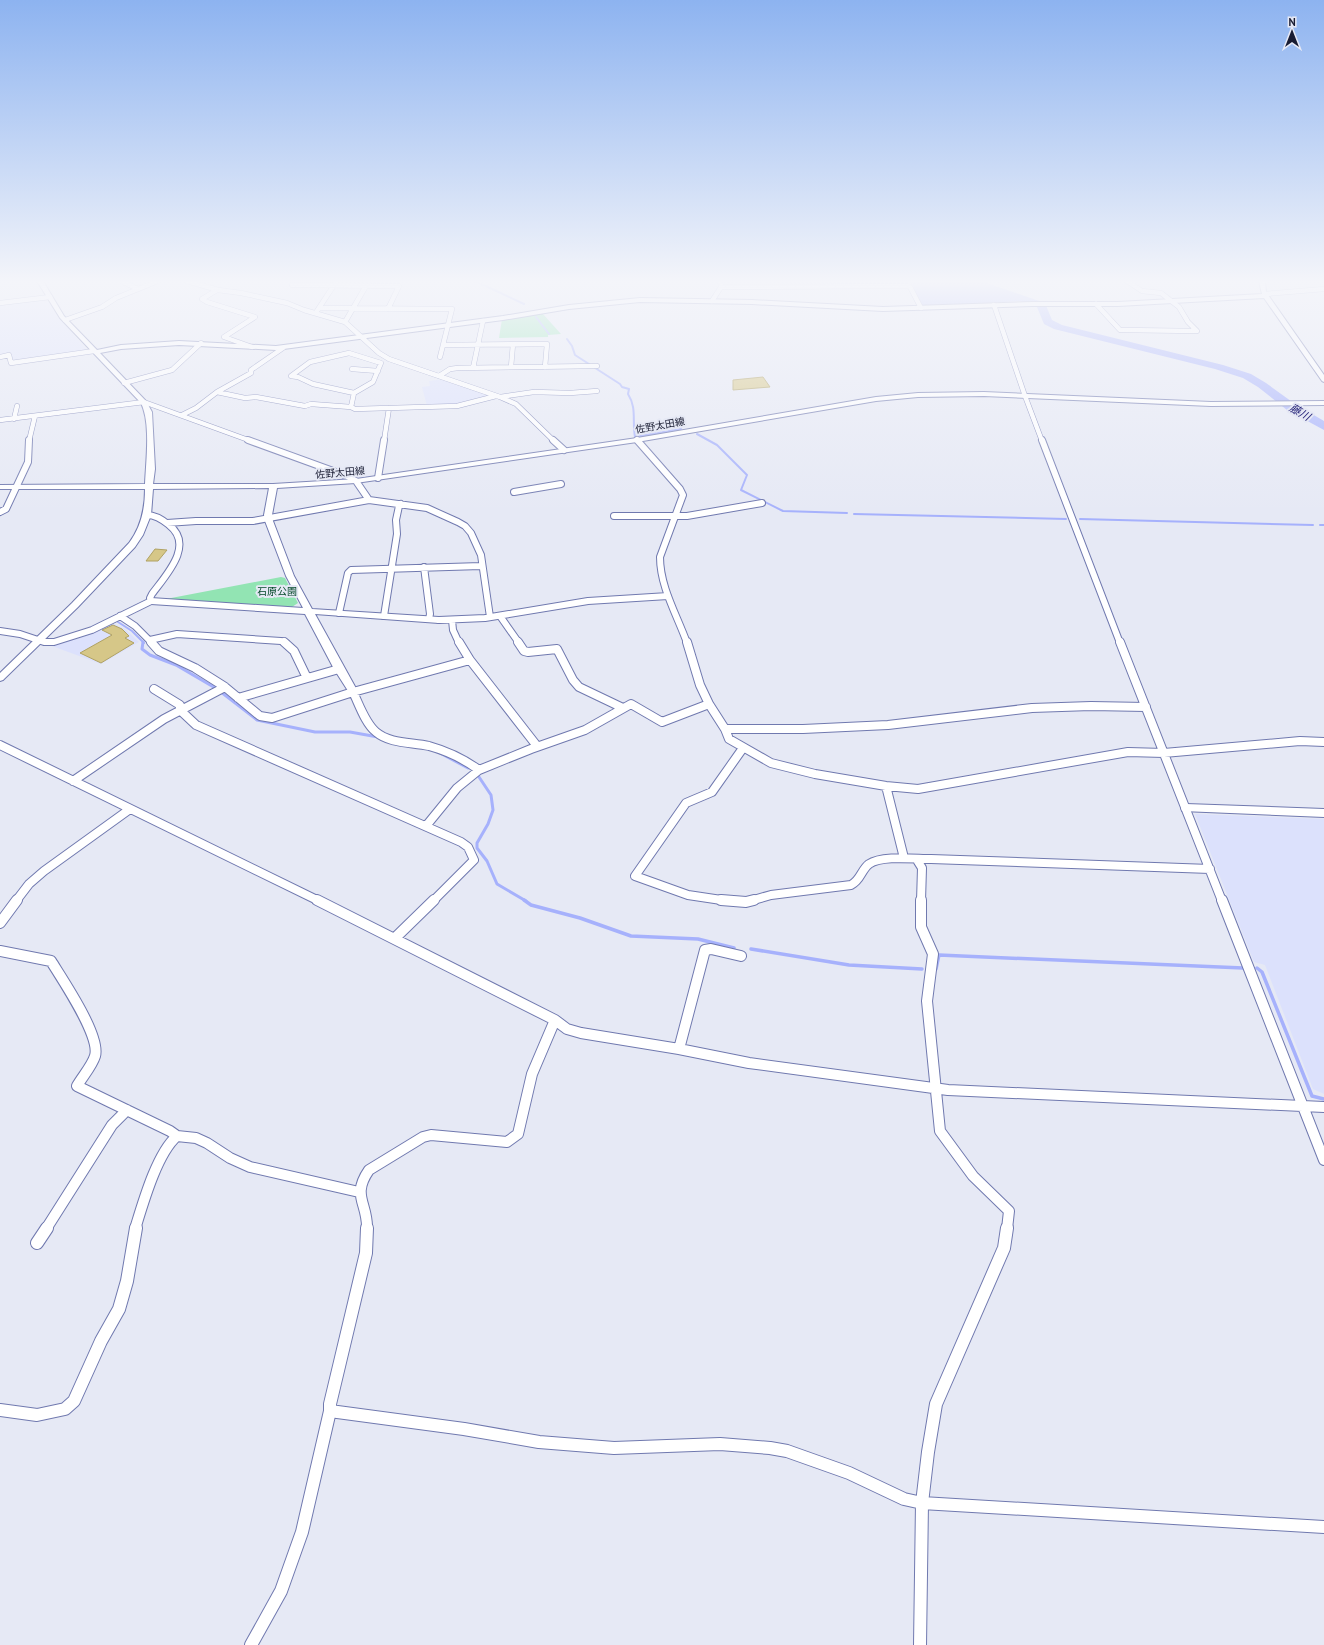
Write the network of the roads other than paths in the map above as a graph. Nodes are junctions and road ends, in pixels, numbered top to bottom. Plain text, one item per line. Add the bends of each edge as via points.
1 (10, 358) edge
2 (58, 358) edge
3 (101, 358) edge
4 (185, 358) edge
5 (270, 358) edge
6 (328, 358) edge
7 (365, 358) edge
8 (476, 358) edge
9 (512, 358) edge
10 (546, 358) edge
11 (1012, 358) edge
12 (1309, 358) edge
13 (389, 359) joint
14 (379, 362) junction
15 (597, 366) dead end
16 (545, 367) junction
17 (473, 368) junction
18 (511, 368) junction
19 (352, 369) dead end
20 (378, 371) junction
21 (439, 376) junction
22 (1324, 380) edge
23 (124, 383) junction
24 (217, 392) junction
25 (597, 392) dead end
26 (354, 393) junction
27 (498, 396) junction
28 (1025, 396) junction
29 (144, 402) junction
30 (1324, 403) edge
31 (17, 406) dead end
32 (352, 408) junction
33 (389, 408) junction
34 (182, 415) junction
35 (35, 416) junction
36 (14, 419) junction
37 (0, 420) edge
38 (637, 440) junction
39 (564, 450) junction
40 (378, 478) junction
41 (356, 481) junction
42 (561, 484) dead end
43 (272, 486) junction
44 (0, 487) edge
45 (18, 487) junction
46 (149, 487) junction
47 (514, 492) dead end
48 (369, 500) junction
49 (762, 503) dead end
50 (401, 504) junction
51 (0, 512) edge
52 (147, 515) junction
53 (614, 516) dead end
54 (676, 517) junction
55 (268, 518) junction
56 (167, 523) junction
57 (482, 566) junction
58 (424, 567) junction
59 (392, 568) junction
60 (668, 596) junction
61 (151, 601) junction
62 (308, 611) junction
63 (339, 613) junction
64 (120, 616) junction
65 (384, 616) junction
66 (500, 616) junction
67 (490, 617) junction
68 (429, 619) junction
69 (439, 620) joint
70 (452, 620) junction
71 (0, 631) edge
72 (150, 640) junction
73 (39, 641) junction
74 (470, 660) junction
75 (339, 668) junction
76 (0, 678) edge
77 (306, 678) junction
78 (225, 687) junction
79 (154, 689) dead end
80 (353, 692) junction
81 (238, 698) junction
82 (709, 704) junction
83 (1146, 707) junction
84 (623, 708) junction
85 (180, 710) junction
86 (725, 730) junction
87 (1324, 742) edge
88 (0, 746) edge
89 (538, 746) junction
90 (743, 748) junction
91 (1164, 753) junction
92 (479, 770) junction
93 (73, 781) junction
94 (886, 786) junction
95 (1186, 808) junction
96 (130, 809) junction
97 (1324, 813) edge
98 (426, 826) junction
99 (904, 858) junction
100 (917, 860) junction
101 (1210, 869) junction
102 (0, 923) edge
103 (395, 938) junction
104 (0, 951) edge
105 (742, 956) dead end
106 (555, 1020) junction
107 (679, 1049) junction
108 (935, 1088) junction
109 (1303, 1106) junction
110 (1324, 1107) edge
111 (127, 1110) junction
112 (177, 1136) junction
113 (1324, 1160) edge
114 (359, 1192) junction
115 (37, 1243) dead end
116 (0, 1410) edge
117 (330, 1411) junction
118 (922, 1502) junction
119 (1324, 1527) edge
120 (251, 1645) edge
121 (920, 1645) edge

1 - 2 street via 11,363
3 - 23 street
4 - 23 street via 172,370
5 - 24 street via 250,373
6 - 26 street via 310,362 291,376
7 - 14 street
8 - 17 street
9 - 18 street
10 - 16 street
11 - 28 street
12 - 22 street
13 - 14 street
13 - 21 street
14 - 20 street via 381,363
15 - 16 street
16 - 18 street
17 - 18 street
17 - 21 street via 450,369
19 - 20 street
20 - 26 street via 372,382
21 - 27 street
23 - 29 street
24 - 32 street via 305,406 311,404
24 - 34 street
25 - 27 street via 534,392
26 - 32 street
27 - 33 street via 457,406
27 - 39 street via 516,404
28 - 30 street, 佐野太田線 via 1192,403
28 - 38 street, 佐野太田線 via 897,396
28 - 83 street
29 - 34 street
29 - 35 street
29 - 46 street via 149,412
31 - 36 street
32 - 33 street
33 - 40 street
34 - 41 street
35 - 36 street
35 - 45 street via 29,441 28,462
36 - 37 street
38 - 39 street, 佐野太田線
38 - 54 street via 681,491 682,497
39 - 40 street, 佐野太田線
40 - 41 street, 佐野太田線
41 - 43 street, 佐野太田線
41 - 48 street
42 - 47 street
43 - 46 street, 佐野太田線
43 - 55 street
44 - 45 street, 佐野太田線
45 - 46 street, 佐野太田線
45 - 51 street via 6,510
46 - 52 street
48 - 50 street
48 - 55 street
49 - 54 street
50 - 57 street via 427,508 465,526 481,555
50 - 59 street via 396,520 398,530
52 - 56 street via 157,516
52 - 73 street via 132,545
53 - 54 street
54 - 60 street via 660,557 660,567
55 - 56 street via 244,522
55 - 62 street via 289,573
56 - 61 street via 174,528 179,546 174,565 152,594
57 - 58 street
57 - 67 street
58 - 59 street
58 - 68 street
59 - 63 street via 349,572
59 - 65 street
60 - 66 street via 586,601
60 - 82 street
61 - 62 street
61 - 64 street
62 - 63 street
62 - 75 street
63 - 65 street
64 - 72 street via 136,626
64 - 73 street via 92,630 61,640
65 - 68 street
66 - 67 street
66 - 84 street via 524,651 557,649 579,687
67 - 70 street
68 - 69 street
69 - 70 street
70 - 74 street via 455,635
71 - 73 street via 20,634
72 - 77 street via 177,634 281,641 287,643 295,652
72 - 78 street via 159,651 195,668
73 - 76 street
74 - 80 street
74 - 89 street
75 - 77 street
75 - 80 street
77 - 81 street
78 - 81 street
78 - 85 street
79 - 85 street via 180,705
80 - 81 street via 266,718
80 - 92 street via 375,731 388,738 439,749
82 - 84 street via 662,722 631,704
82 - 86 street
83 - 86 street via 1032,708 888,725
83 - 91 street
84 - 89 street via 585,730
85 - 93 street
85 - 98 street via 196,725
86 - 90 street via 729,739
87 - 91 street via 1300,741
88 - 93 street
89 - 92 street
90 - 94 street via 772,763 789,768
90 - 99 street via 712,792 686,803 634,876 688,895 746,902 771,895 851,885 857,882 874,862
91 - 94 street via 1128,752 918,789
91 - 95 street
92 - 98 street via 457,788
93 - 96 street
94 - 99 street
95 - 97 street
95 - 101 street
96 - 102 street via 29,884
96 - 103 street
98 - 103 street via 468,847 474,860
99 - 100 street
100 - 101 street
100 - 108 street via 922,868 921,927 933,954 927,1001
101 - 109 street
103 - 106 street
104 - 111 street via 51,961 87,1023 96,1050 77,1086
105 - 107 street via 705,950
106 - 107 street via 567,1029 582,1033
106 - 114 street via 532,1074 518,1134 513,1140 507,1142 431,1135 423,1137 369,1170
107 - 108 street via 749,1063
108 - 109 street
108 - 118 street via 940,1131 973,1176 1009,1211 1004,1248 936,1404
109 - 110 street
109 - 113 street
111 - 112 street
111 - 115 street via 112,1124
112 - 114 street via 196,1138 250,1167
112 - 116 street via 170,1142 160,1160 142,1206 133,1236 127,1281 119,1309 101,1341 74,1401 65,1409 37,1415
114 - 117 street via 367,1222 366,1253
117 - 118 street via 539,1442 614,1448 720,1444 770,1448 787,1451 849,1473 904,1499
117 - 120 street via 302,1532 290,1568 281,1591
118 - 119 street
118 - 121 street

